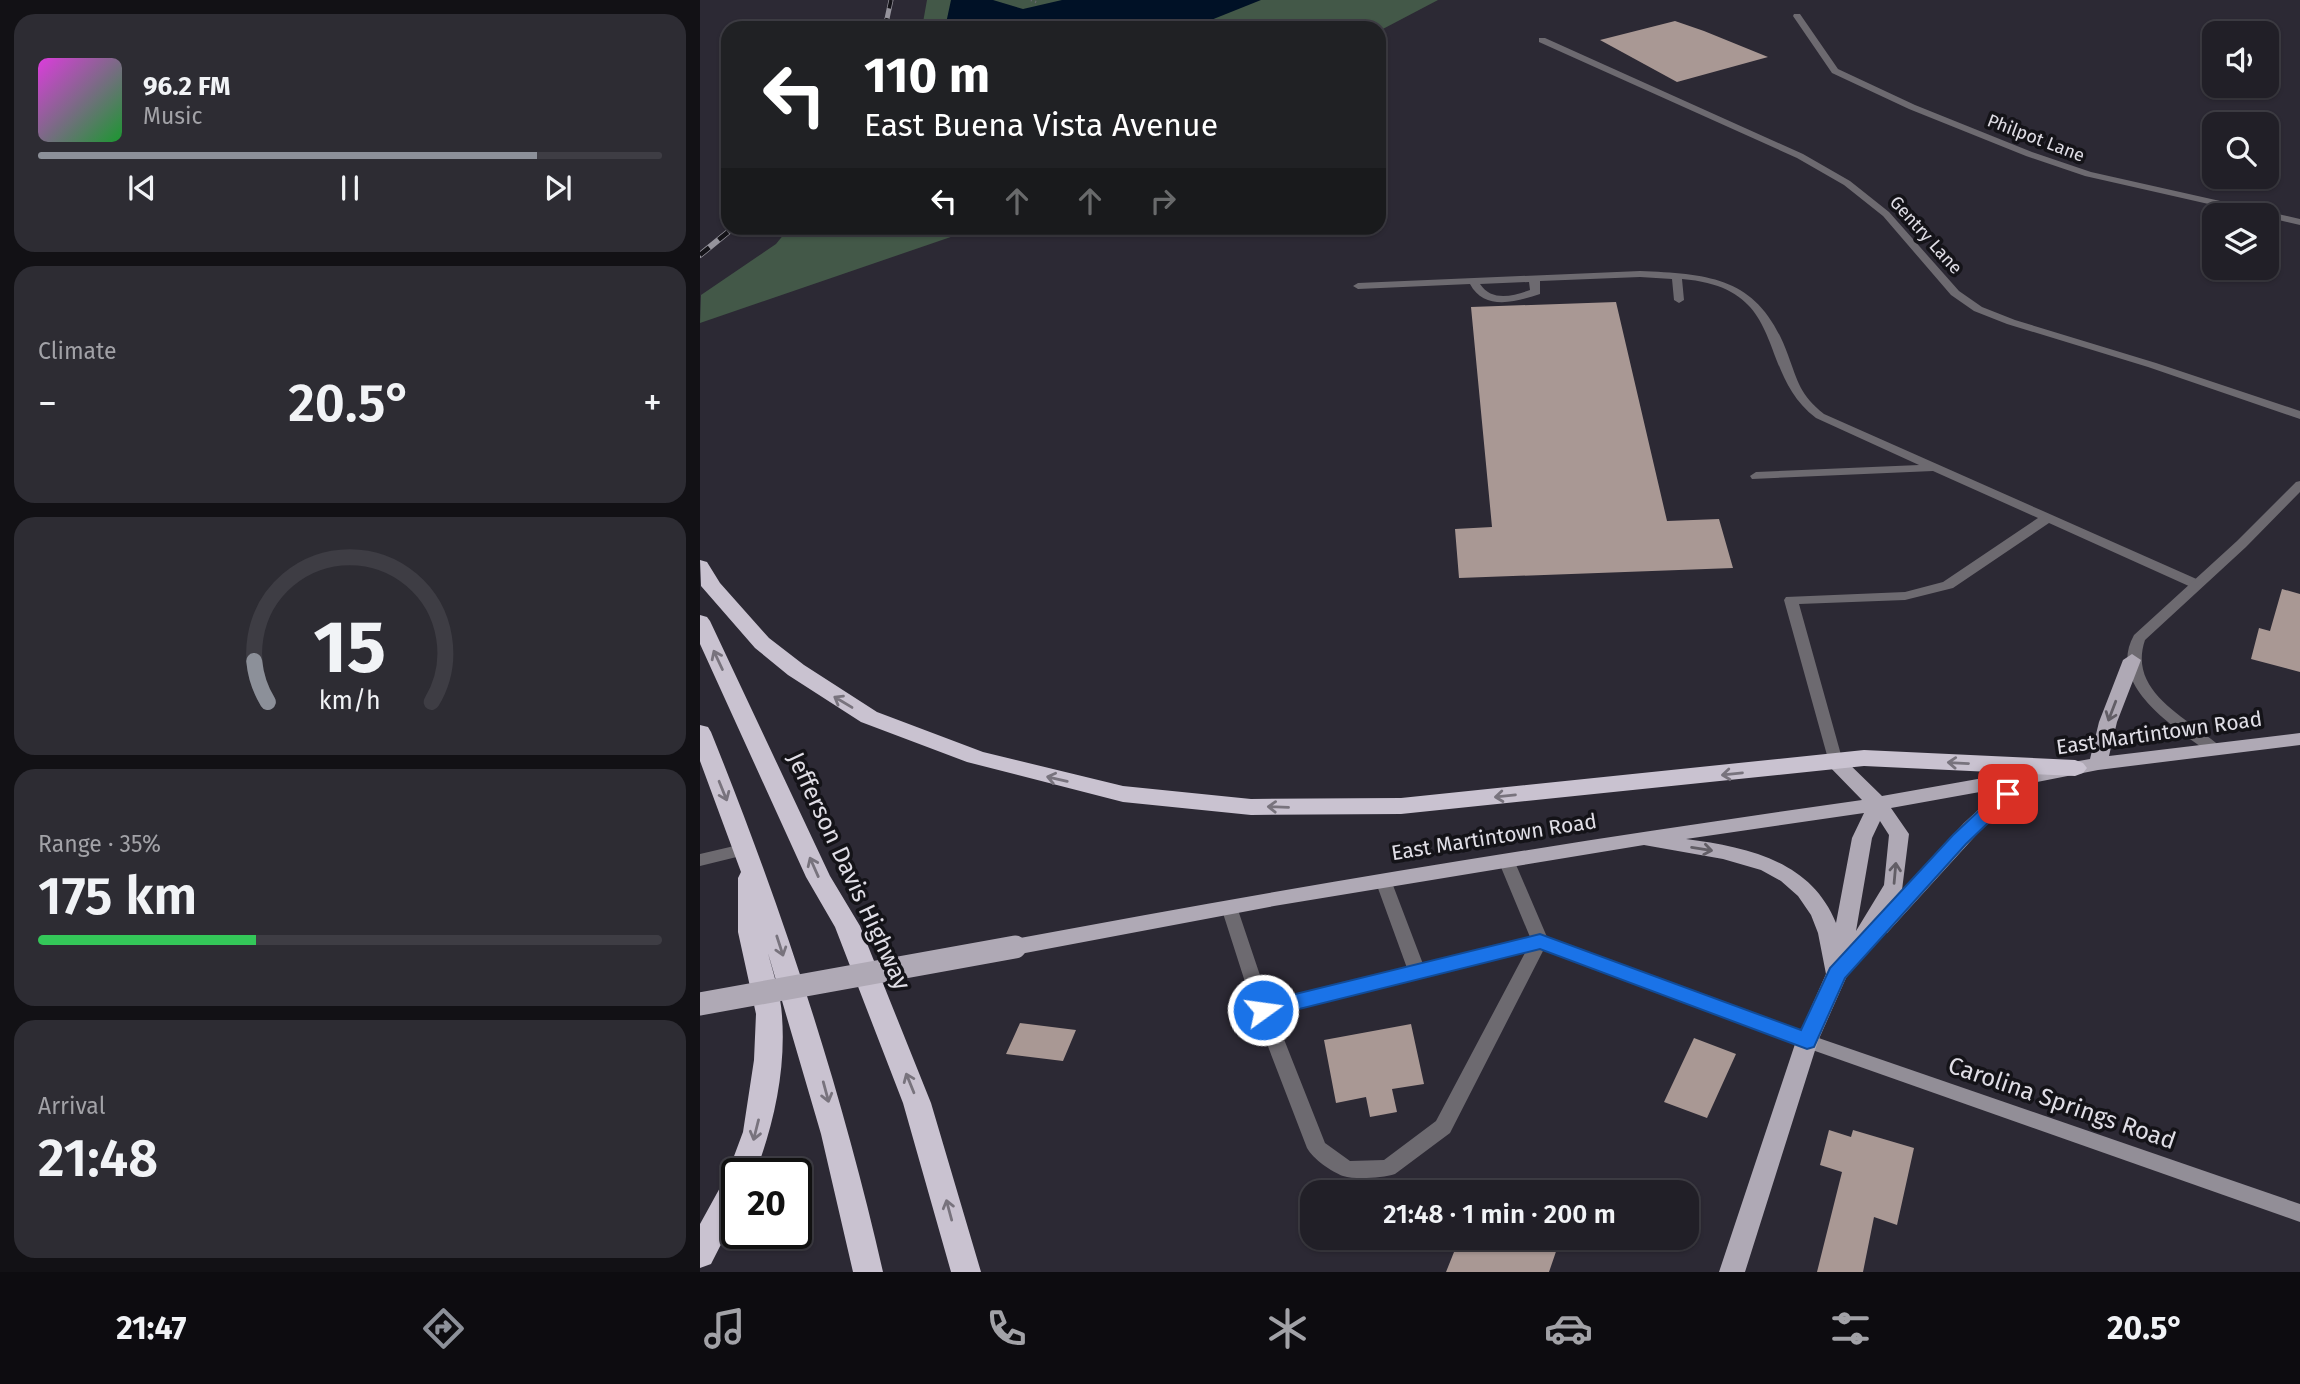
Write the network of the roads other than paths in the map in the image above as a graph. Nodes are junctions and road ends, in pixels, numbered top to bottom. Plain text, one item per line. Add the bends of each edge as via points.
1 (1797, 16) dead end
2 (1542, 40) dead end
3 (2300, 222) edge
4 (1677, 276) junction
5 (1534, 279) junction
6 (1474, 282) junction
7 (1358, 286) dead end
8 (1679, 300) dead end
9 (2300, 415) edge
10 (1934, 467) junction
11 (1756, 476) dead end
12 (2300, 485) edge
13 (2046, 519) junction
14 (700, 566) edge
15 (2196, 584) junction
16 (700, 621) edge
17 (2132, 660) junction
18 (700, 732) edge
19 (2300, 738) edge
20 (2213, 748) junction
21 (1835, 762) junction
22 (2087, 766) junction
23 (2026, 777) junction
24 (1878, 804) junction
25 (1634, 839) junction
26 (748, 853) junction
27 (700, 860) edge
28 (1506, 860) junction
29 (1383, 880) junction
30 (1229, 907) junction
31 (1540, 942) junction
32 (1417, 972) junction
33 (1837, 974) junction
34 (700, 1004) edge
35 (1263, 1010) junction
36 (1807, 1041) junction
37 (747, 1158) edge
38 (2300, 1213) edge
39 (721, 1214) edge
40 (700, 1254) edge
41 (867, 1272) edge
42 (966, 1272) edge
43 (1732, 1272) edge

1 - 3 street, Philpot Lane via 1835,71 1912,107 2099,177
2 - 9 street, Gentry Lane via 1800,156 1847,183 1886,214 1955,293 1978,309
4 - 5 street
4 - 8 street
4 - 10 street via 1717,283 1754,302 1779,345 1791,387 1808,407
5 - 6 street
5 - 6 street via 1536,292 1516,299 1488,298 1477,292
6 - 7 street
10 - 11 street
10 - 13 street
12 - 15 street via 2233,555
13 - 15 street
13 - 21 street via 1948,585 1905,596 1791,600
21 -> 14 highway via 1401,806 1251,807 1123,794 975,757 869,717 762,643 710,586
15 - 17 street via 2139,638
42 -> 16 highway, Jefferson Davis Highway via 918,1103 847,926 818,877
17 - 20 street via 2139,682 2168,714
17 -> 22 main road
18 -> 26 highway
19 - 20 main road, East Martintown Road
20 - 22 main road, East Martintown Road
22 -> 21 highway via 1864,758
21 - 24 main road
22 - 23 main road, East Martintown Road
23 - 24 main road, East Martintown Road
23 - 33 main road via 1971,828
24 - 25 main road, East Martintown Road
24 - 33 main road via 1862,838
33 -> 24 main road via 1894,885 1899,834
25 - 28 main road, East Martintown Road
25 -> 33 main road via 1758,858 1792,878 1820,911
26 - 27 street
26 -> 37 highway via 751,932 769,1014 768,1060 757,1132
26 -> 41 highway via 823,1079
28 - 29 main road, East Martintown Road
28 - 31 street
29 - 30 main road, East Martintown Road
29 - 32 street
30 - 34 main road, East Martintown Road, bridge
30 - 35 street
31 - 32 street
31 - 35 street via 1443,1127 1388,1168 1347,1169 1317,1148
31 - 36 street
32 - 35 street
33 - 36 main road
36 - 38 street, Carolina Springs Road
36 - 43 main road
39 - 40 highway

